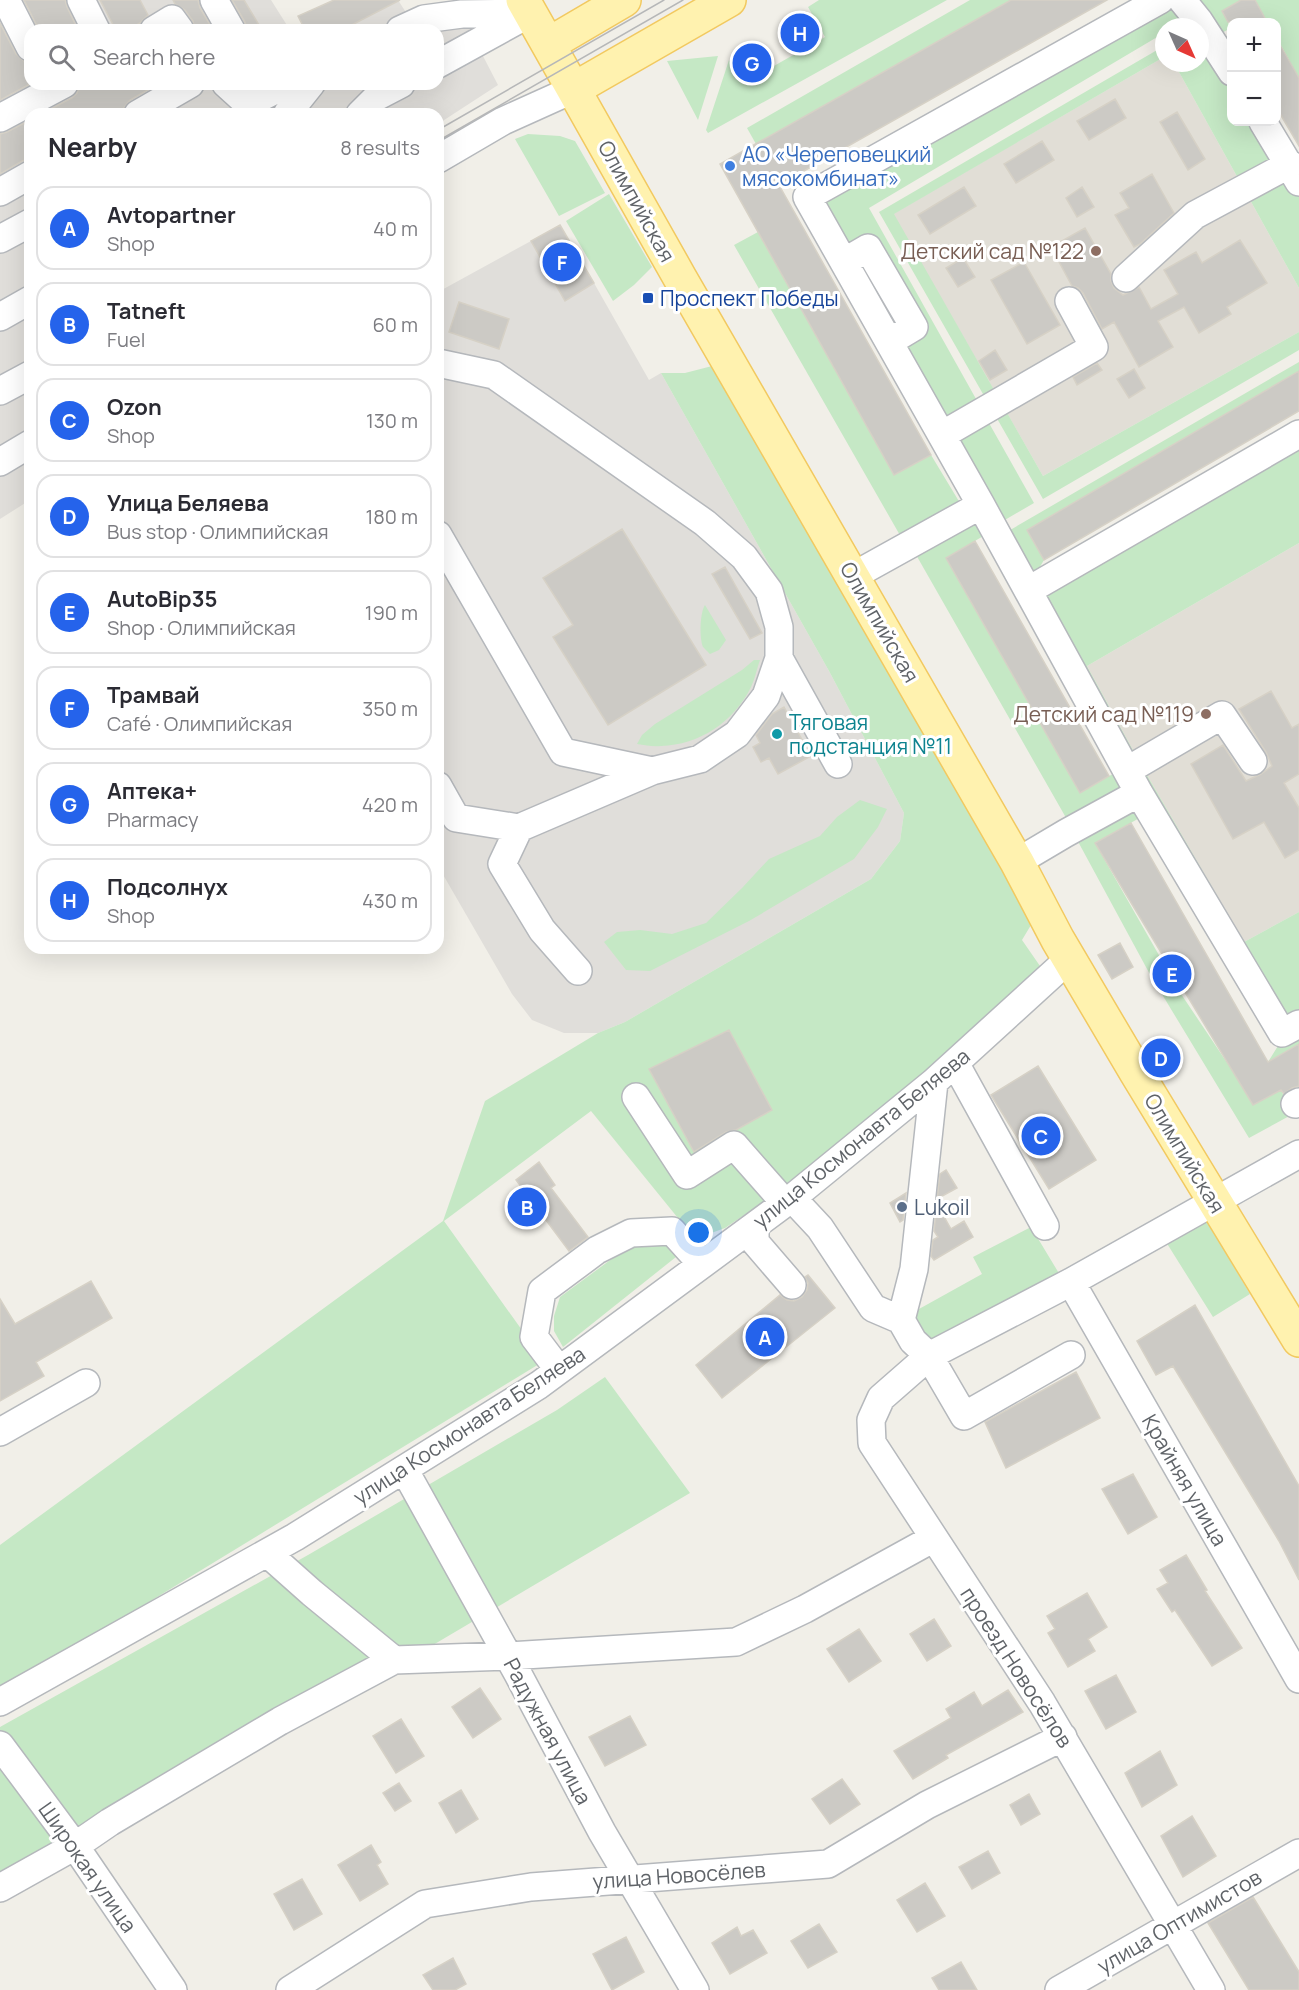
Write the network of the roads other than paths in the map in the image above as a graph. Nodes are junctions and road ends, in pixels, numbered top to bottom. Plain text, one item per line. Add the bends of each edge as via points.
1 (6, 0) edge
2 (81, 0) edge
3 (214, 0) edge
4 (414, 0) edge
5 (435, 0) edge
6 (624, 0) edge
7 (729, 0) edge
8 (1160, 0) edge
9 (1182, 0) edge
10 (527, 7) edge
11 (93, 24) edge
12 (228, 24) edge
13 (413, 24) edge
14 (24, 35) edge
15 (549, 44) junction
16 (444, 60) edge
17 (1227, 64) edge
18 (574, 89) junction
19 (48, 90) edge
20 (180, 90) edge
21 (242, 90) edge
22 (306, 90) edge
23 (390, 90) edge
24 (258, 96) edge
25 (148, 108) edge
26 (292, 108) edge
27 (366, 108) edge
28 (0, 118) edge
29 (1265, 126) edge
30 (444, 155) edge
31 (1294, 173) edge
32 (24, 178) edge
33 (0, 192) edge
34 (24, 226) edge
35 (0, 239) edge
36 (1126, 278) dead end
37 (1068, 301) dead end
38 (24, 303) edge
39 (0, 317) edge
40 (444, 364) edge
41 (24, 378) edge
42 (0, 392) edge
43 (1299, 434) edge
44 (942, 435) junction
45 (24, 448) edge
46 (0, 462) edge
47 (981, 505) junction
48 (444, 545) edge
49 (853, 576) junction
50 (1029, 590) junction
51 (779, 658) junction
52 (1253, 761) dead end
53 (838, 764) dead end
54 (652, 771) junction
55 (1134, 781) junction
56 (444, 797) edge
57 (519, 828) junction
58 (1017, 862) junction
59 (1069, 959) junction
60 (578, 971) dead end
61 (1299, 1024) edge
62 (955, 1063) junction
63 (934, 1082) junction
64 (636, 1097) dead end
65 (1299, 1154) edge
66 (789, 1200) junction
67 (1215, 1202) junction
68 (755, 1226) junction
69 (1045, 1226) dead end
70 (701, 1263) junction
71 (1071, 1282) junction
72 (792, 1285) dead end
73 (901, 1320) junction
74 (1299, 1340) edge
75 (1071, 1355) dead end
76 (929, 1356) junction
77 (559, 1370) junction
78 (86, 1383) dead end
79 (0, 1431) edge
80 (404, 1469) junction
81 (934, 1538) junction
82 (267, 1553) junction
83 (508, 1656) junction
84 (394, 1660) junction
85 (1299, 1679) edge
86 (0, 1702) edge
87 (1063, 1737) junction
88 (0, 1745) edge
89 (75, 1846) junction
90 (1299, 1853) edge
91 (629, 1878) junction
92 (0, 1888) edge
93 (1174, 1924) junction
94 (173, 1990) edge
95 (290, 1990) edge
96 (695, 1990) edge
97 (1059, 1990) edge
98 (1211, 1990) edge

1 - 14 street
2 - 11 street
3 - 12 street
4 - 5 street via 419,8
6 - 15 main road
7 - 18 main road
8 - 44 street via 807,197
9 - 17 street
10 - 13 street via 424,19
10 - 15 main road, Олимпийская
10 - 16 street
15 - 18 main road, Олимпийская
18 - 30 street via 503,121
18 - 49 main road, Олимпийская
19 - 28 street
20 - 25 street
21 - 24 street
22 - 26 street
23 - 27 street
29 - 31 street
31 - 36 street via 1195,215
32 - 33 street
34 - 35 street
37 - 44 street via 1094,347
38 - 39 street
40 - 51 street via 494,375 744,557 769,591 779,627
41 - 42 street
43 - 50 street
44 - 47 street
45 - 46 street
47 - 49 street
47 - 50 street
48 - 54 street via 563,752
49 - 58 main road, Олимпийская
50 - 55 street
51 - 53 street
51 - 54 street via 766,696 737,734 700,759
52 - 55 street via 1222,715
54 - 57 street
55 - 58 street via 1066,833
55 - 61 street via 1282,1033
56 - 57 street via 456,818
57 - 60 street via 502,864 542,930
58 - 59 main road, Олимпийская
59 - 62 street, улица Космонавта Беляева
59 - 67 main road, Олимпийская
62 - 63 street, улица Космонавта Беляева
62 - 69 street
63 - 66 street, улица Космонавта Беляева
63 - 73 street via 914,1269
64 - 66 street via 687,1175 734,1145
65 - 67 street
66 - 68 street, улица Космонавта Беляева
66 - 73 street via 820,1228 873,1308
67 - 71 street, проезд Новосёлов
67 - 74 main road, Олимпийская
68 - 70 street, улица Космонавта Беляева
68 - 72 street via 754,1242
70 - 77 street, улица Космонавта Беляева
70 - 77 street via 672,1231 631,1233 597,1250 542,1292 534,1337
71 - 76 street, проезд Новосёлов
71 - 85 street, Крайняя улица
73 - 76 street via 913,1341
75 - 76 street via 964,1416
76 - 81 street, проезд Новосёлов via 881,1398 871,1420 872,1443
77 - 80 street, улица Космонавта Беляева
78 - 79 street
80 - 82 street, улица Космонавта Беляева
80 - 83 street, Радужная улица
81 - 83 street via 736,1642
81 - 87 street, проезд Новосёлов
82 - 84 street
82 - 86 street, улица Космонавта Беляева
83 - 84 street
83 - 91 street, Радужная улица
84 - 89 street via 280,1721
87 - 91 street, улица Новосёлев via 927,1805 828,1863
87 - 93 street, проезд Новосёлов
88 - 89 street, Широкая улица
89 - 92 street
89 - 94 street, Широкая улица
90 - 93 street, улица Оптимистов
91 - 95 street, улица Новосёлев via 531,1887 425,1904
91 - 96 street, Радужная улица
93 - 97 street, улица Оптимистов
93 - 98 street, проезд Новосёлов

